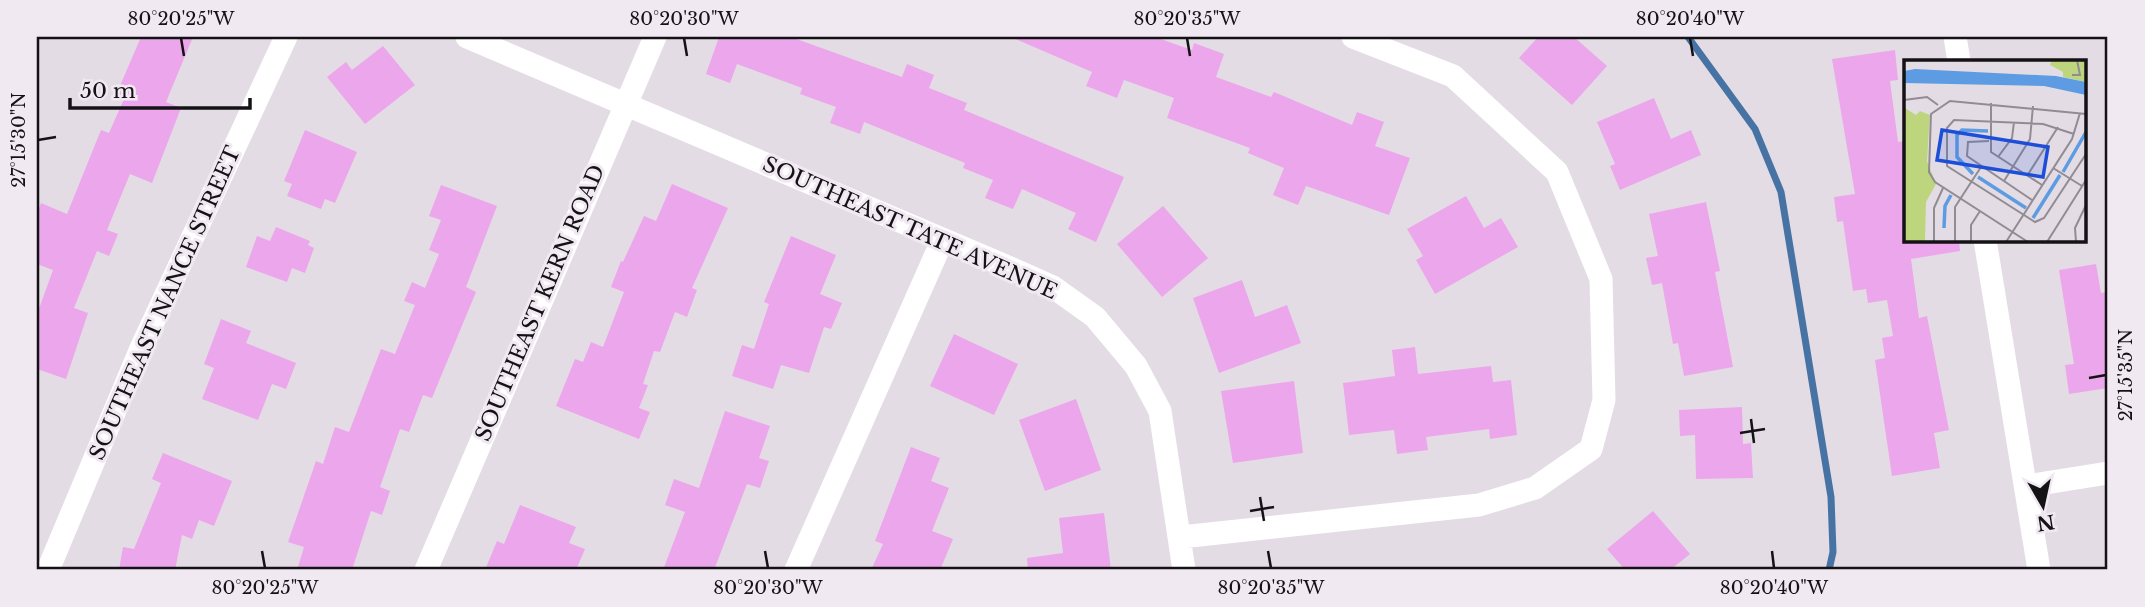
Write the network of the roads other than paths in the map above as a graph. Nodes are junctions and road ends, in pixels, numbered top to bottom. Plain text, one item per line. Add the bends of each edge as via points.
1 (286, 37) edge
2 (467, 37) edge
3 (655, 37) edge
4 (1353, 37) edge
5 (1955, 37) edge
6 (1959, 60) edge
7 (624, 104) junction
8 (942, 241) junction
9 (1986, 242) edge
10 (2108, 473) edge
11 (2025, 486) junction
12 (1181, 537) junction
13 (48, 570) edge
14 (426, 570) edge
15 (796, 570) edge
16 (1184, 570) edge
17 (2039, 570) edge

1 - 13 street, SOUTHEAST NANCE STREET via 142,346
2 - 7 street, SOUTHEAST TATE AVENUE
3 - 7 street, SOUTHEAST KERN ROAD
4 - 12 street via 1453,76 1557,172 1601,279 1604,400 1591,449 1535,488 1479,505
5 - 6 street
7 - 8 street, SOUTHEAST TATE AVENUE
7 - 14 street, SOUTHEAST KERN ROAD
8 - 12 street, SOUTHEAST TATE AVENUE via 1053,287 1095,317 1136,366 1160,411
8 - 15 street
9 - 11 street
10 - 11 street
11 - 17 street
12 - 16 street, SOUTHEAST TATE AVENUE

